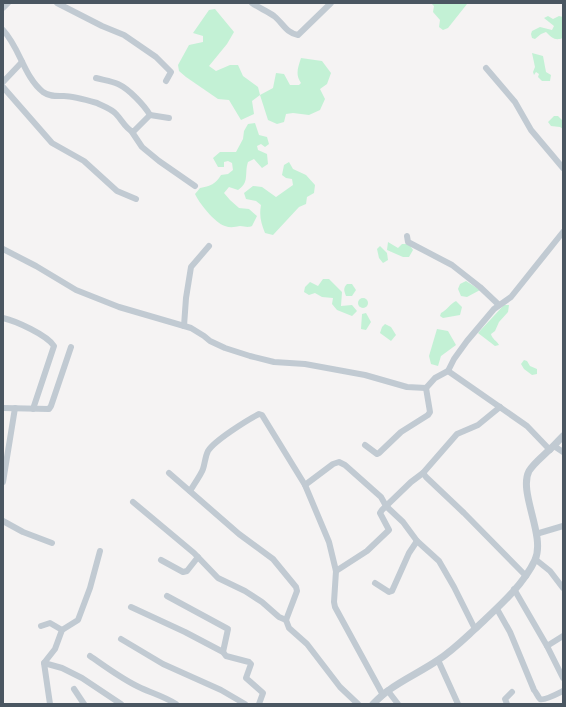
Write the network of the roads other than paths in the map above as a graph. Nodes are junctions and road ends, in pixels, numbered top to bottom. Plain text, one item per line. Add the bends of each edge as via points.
1 (8, 3) edge
2 (57, 3) edge
3 (74, 3) edge
4 (252, 3) edge
5 (331, 3) edge
6 (3, 8) edge
7 (71, 10) junction
8 (3, 30) edge
9 (22, 62) junction
10 (486, 68) dead end
11 (96, 78) dead end
12 (166, 81) dead end
13 (3, 82) edge
14 (3, 88) edge
15 (150, 115) junction
16 (170, 118) dead end
17 (132, 132) junction
18 (563, 168) edge
19 (195, 186) dead end
20 (136, 199) dead end
21 (563, 232) edge
22 (408, 236) dead end
23 (209, 246) dead end
24 (3, 249) edge
25 (499, 305) junction
26 (3, 318) edge
27 (184, 326) junction
28 (71, 347) dead end
29 (448, 371) junction
30 (426, 388) junction
31 (500, 407) junction
32 (3, 408) edge
33 (15, 408) junction
34 (33, 409) junction
35 (563, 436) edge
36 (365, 445) dead end
37 (552, 448) junction
38 (563, 452) edge
39 (423, 472) junction
40 (169, 473) dead end
41 (3, 482) edge
42 (305, 485) junction
43 (190, 491) junction
44 (133, 502) dead end
45 (386, 506) junction
46 (3, 521) edge
47 (563, 526) edge
48 (536, 534) junction
49 (417, 541) junction
50 (52, 543) dead end
51 (100, 551) dead end
52 (198, 557) junction
53 (535, 559) junction
54 (161, 560) dead end
55 (336, 571) junction
56 (526, 576) junction
57 (375, 583) dead end
58 (563, 588) edge
59 (514, 589) junction
60 (167, 596) dead end
61 (131, 606) dead end
62 (497, 609) junction
63 (286, 620) junction
64 (41, 626) dead end
65 (475, 629) junction
66 (62, 630) junction
67 (563, 638) edge
68 (121, 639) dead end
69 (547, 646) junction
70 (223, 652) junction
71 (90, 656) dead end
72 (438, 660) junction
73 (44, 663) junction
74 (563, 678) edge
75 (74, 689) dead end
76 (563, 691) edge
77 (512, 692) dead end
78 (385, 693) junction
79 (506, 702) edge
80 (50, 704) edge
81 (84, 704) edge
82 (121, 704) edge
83 (176, 704) edge
84 (246, 704) edge
85 (259, 704) edge
86 (358, 704) edge
87 (373, 704) edge
88 (398, 704) edge
89 (458, 704) edge
90 (499, 704) edge

1 - 6 street
2 - 7 street
3 - 7 street
4 - 5 street via 275,17 290,32 298,35
7 - 12 street via 124,35 156,57 171,72
8 - 9 street
9 - 13 street
9 - 17 street via 44,92 108,108 116,113
10 - 18 street via 515,102 531,130
11 - 15 street via 118,84
14 - 20 street via 52,143 84,161 117,191
15 - 16 street
15 - 17 street
17 - 19 street via 142,147
21 - 25 street via 511,297
22 - 25 street via 408,242 452,265
23 - 27 street via 191,267
24 - 27 street via 76,290 119,308
25 - 29 street via 467,341
26 - 34 street via 43,336 54,346
27 - 30 street via 221,347 250,356 274,362 305,364 365,375 407,387
28 - 34 street via 50,408
29 - 30 street
29 - 31 street
30 - 36 street via 430,412 428,415 401,432 379,453 376,454
31 - 37 street
31 - 39 street via 478,425 457,434
32 - 33 street
33 - 34 street
33 - 41 street
35 - 37 street
37 - 38 street
37 - 48 street via 533,465 526,479
39 - 45 street
39 - 56 street
40 - 43 street
42 - 43 street via 262,415 258,414 210,449 203,471
42 - 45 street via 338,462 377,492
42 - 55 street via 329,542
43 - 63 street via 234,530 273,559 296,587 297,592
44 - 52 street
45 - 49 street via 403,522
45 - 55 street via 380,513 389,530 367,551
46 - 50 street
47 - 48 street
48 - 53 street
49 - 57 street via 392,591
49 - 65 street via 439,560
51 - 66 street via 78,620
52 - 54 street via 183,572
52 - 63 street via 218,578 245,591
53 - 56 street
53 - 58 street via 550,571
55 - 78 street via 335,607
56 - 59 street
59 - 62 street
59 - 69 street
60 - 70 street via 228,629
61 - 70 street
62 - 65 street
62 - 76 street via 539,698 544,699
63 - 86 street via 289,628 307,644 340,687
64 - 66 street via 50,623
65 - 72 street
66 - 73 street via 55,649
67 - 69 street
68 - 84 street via 163,664
69 - 74 street
70 - 85 street via 226,656 251,664 246,678 263,693
71 - 83 street via 131,682
72 - 78 street
72 - 89 street
73 - 80 street
73 - 82 street via 82,678
75 - 81 street
77 - 79 street
78 - 87 street
78 - 88 street
79 - 90 street

